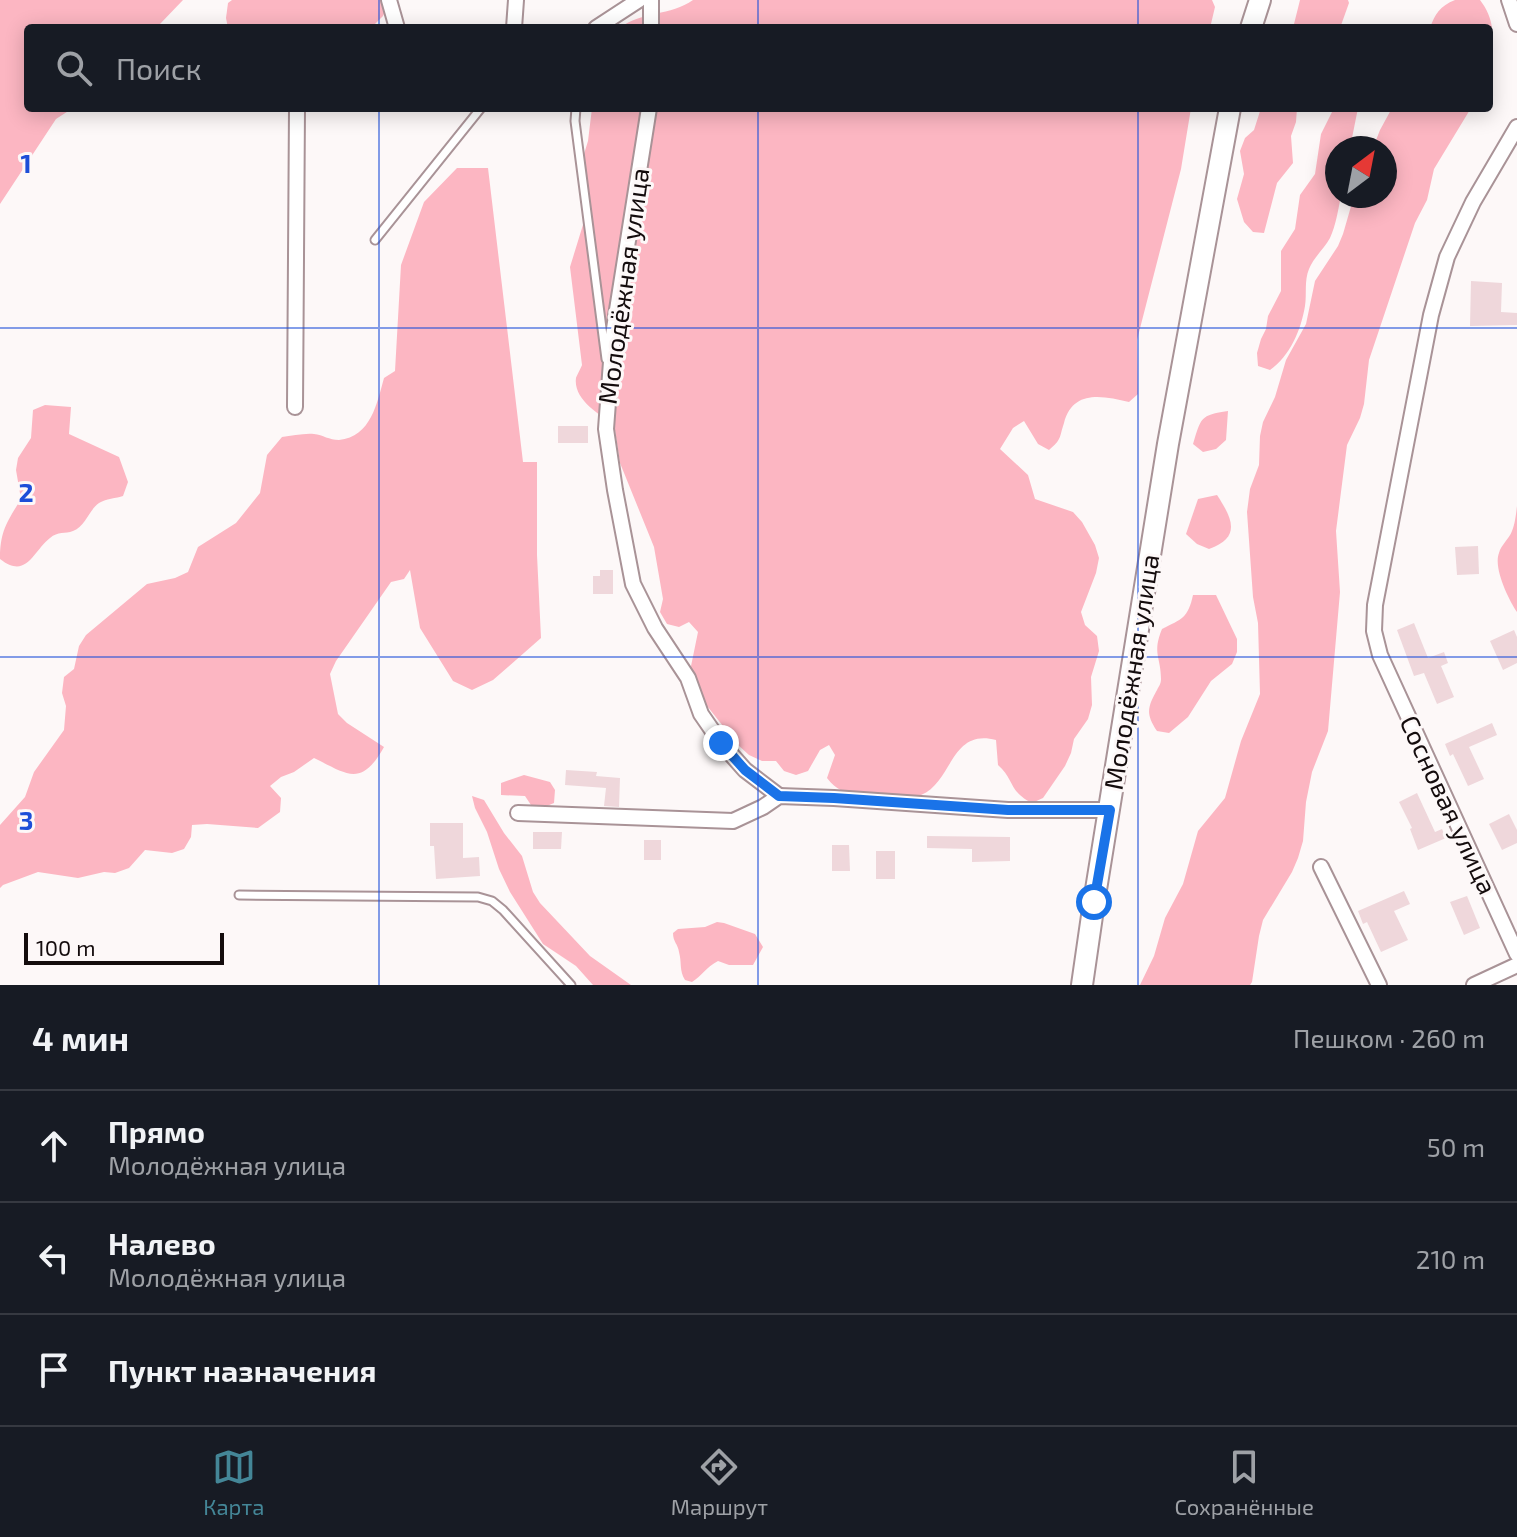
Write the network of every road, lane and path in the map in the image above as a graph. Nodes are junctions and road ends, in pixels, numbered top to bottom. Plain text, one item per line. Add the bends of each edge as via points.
1 (389, 0) edge
2 (516, 0) edge
3 (639, 0) edge
4 (651, 0) edge
5 (1260, 0) edge
6 (1509, 0) edge
7 (396, 24) edge
8 (514, 24) edge
9 (602, 24) edge
10 (651, 24) edge
11 (1252, 24) edge
12 (1517, 24) edge
13 (297, 112) edge
14 (478, 112) edge
15 (576, 112) edge
16 (648, 112) edge
17 (1229, 112) edge
18 (1517, 127) edge
19 (375, 240) dead end
20 (609, 385) junction
21 (295, 407) dead end
22 (779, 796) junction
23 (1110, 810) junction
24 (518, 813) dead end
25 (1321, 867) dead end
26 (239, 895) dead end
27 (1517, 954) edge
28 (1517, 965) edge
29 (571, 985) edge
30 (1082, 985) edge
31 (1379, 985) edge
32 (1474, 985) edge

1 - 7 street
2 - 8 street
3 - 9 street
4 - 10 street
5 - 11 street
6 - 12 street
13 - 21 street
14 - 19 lane
15 - 20 lane
16 - 20 street, Молодёжная улица
17 - 23 street, Молодёжная улица via 1168,444
18 - 27 street, Сосновая улица via 1447,257 1431,315 1374,631 1399,701
20 - 22 street, Молодёжная улица via 606,429 633,584 688,678 701,714 745,770
22 - 23 street, Молодёжная улица via 1008,810
22 - 24 street via 733,821
23 - 30 street, Молодёжная улица
25 - 31 street
26 - 29 lane via 478,897 503,910
28 - 32 street

